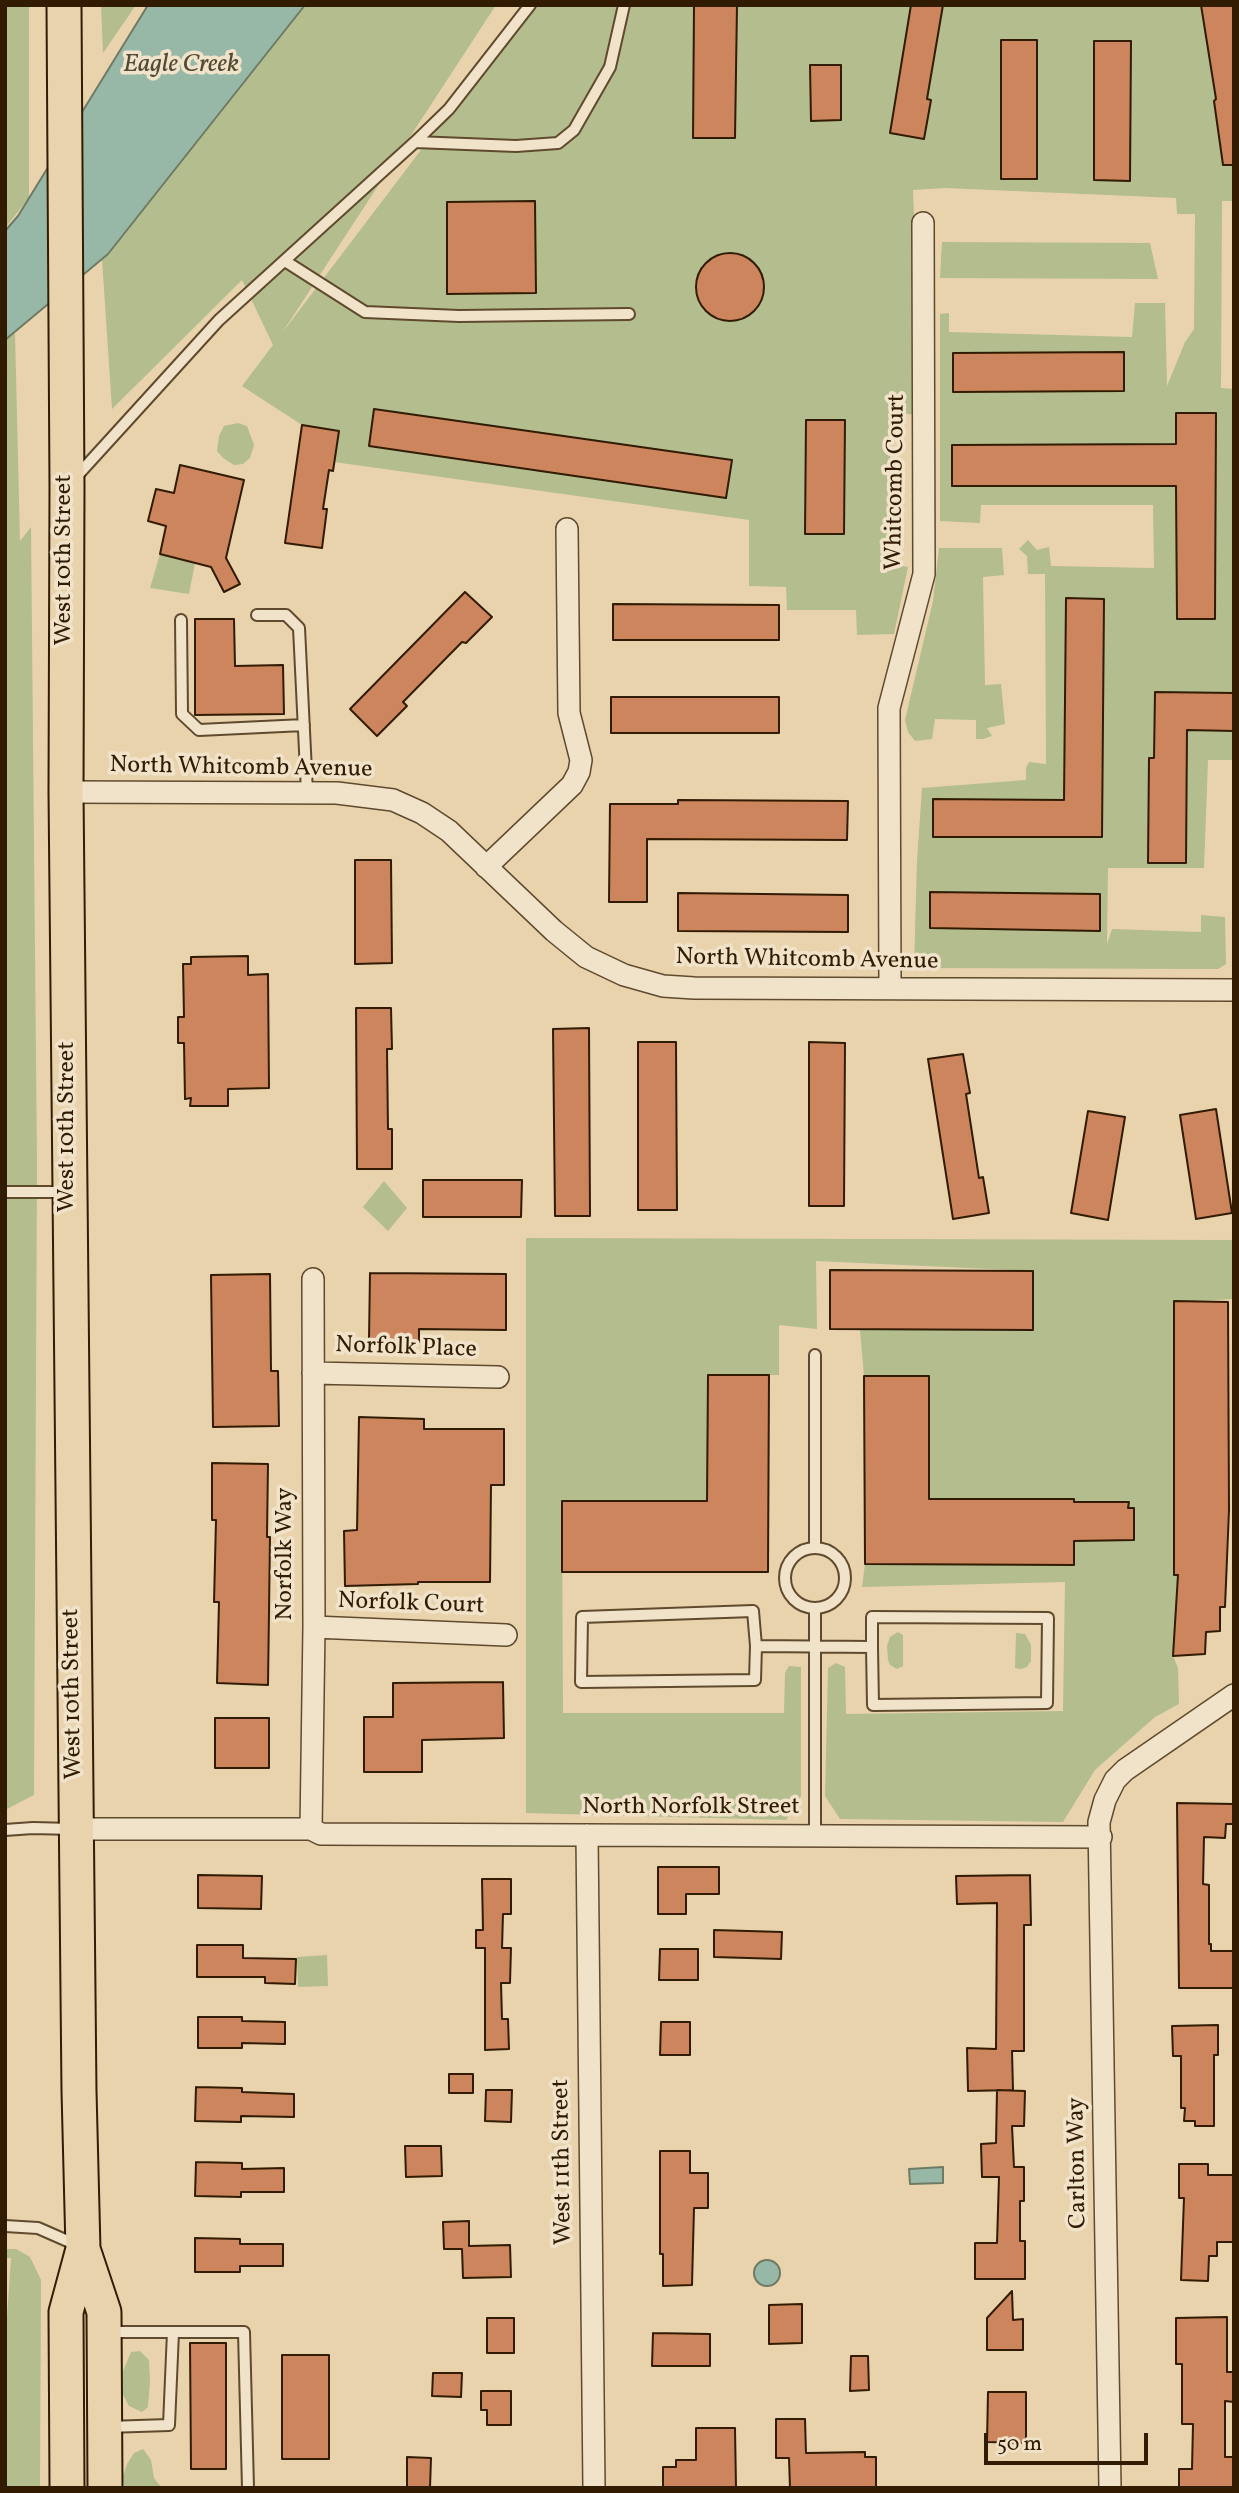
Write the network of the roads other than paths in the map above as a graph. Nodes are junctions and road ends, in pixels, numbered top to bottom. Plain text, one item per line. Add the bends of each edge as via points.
1 (64, 5) edge
2 (530, 5) edge
3 (624, 5) edge
4 (415, 142) junction
5 (923, 223) dead end
6 (285, 261) junction
7 (629, 314) dead end
8 (67, 486) junction
9 (567, 529) dead end
10 (257, 615) dead end
11 (181, 620) dead end
12 (304, 725) junction
13 (66, 792) junction
14 (307, 792) junction
15 (486, 867) junction
16 (890, 988) junction
17 (1234, 990) edge
18 (5, 1192) edge
19 (69, 1192) junction
20 (313, 1279) dead end
21 (815, 1355) dead end
22 (313, 1373) junction
23 (498, 1377) dead end
24 (815, 1548) junction
25 (815, 1608) junction
26 (314, 1627) junction
27 (506, 1635) dead end
28 (756, 1646) junction
29 (815, 1647) junction
30 (872, 1647) junction
31 (1234, 1695) edge
32 (75, 1829) junction
33 (311, 1829) junction
34 (5, 1830) edge
35 (587, 1835) junction
36 (815, 1836) junction
37 (1101, 1837) junction
38 (5, 2226) edge
39 (83, 2249) junction
40 (104, 2332) junction
41 (173, 2332) junction
42 (104, 2427) junction
43 (67, 2488) edge
44 (105, 2488) edge
45 (248, 2488) edge
46 (594, 2488) edge
47 (1110, 2488) edge

1 - 8 main road, West 10th Street
2 - 4 lane via 449,109
3 - 4 lane via 610,67 574,130 558,143
4 - 6 lane
5 - 16 street, Whitcomb Court via 924,574 889,708
6 - 7 lane via 365,312
6 - 8 lane via 219,320
8 - 13 main road, West 10th Street
9 - 15 street via 569,713 581,760 579,772 572,785
10 - 12 lane via 286,615 299,628
11 - 12 lane via 182,715 199,730
12 - 14 lane
13 - 14 street, North Whitcomb Avenue
13 - 19 main road, West 10th Street
14 - 15 street, North Whitcomb Avenue via 371,796 412,808 449,831
15 - 16 street, North Whitcomb Avenue via 570,945 604,967 633,978 683,988
16 - 17 street, North Whitcomb Avenue
18 - 19 lane
19 - 32 main road, West 10th Street
20 - 22 street, Norfolk Way
21 - 24 lane
22 - 23 street, Norfolk Place
22 - 26 street, Norfolk Way
24 - 25 lane via 793,1558 785,1575 797,1602
24 - 25 lane via 842,1563 845,1583 835,1601
25 - 29 lane
26 - 27 street, Norfolk Court
26 - 33 street, Norfolk Way
28 - 28 lane via 755,1681 581,1682 582,1617 753,1611
28 - 29 lane
29 - 30 lane
29 - 36 lane
30 - 30 lane via 873,1705 1047,1703 1048,1618 872,1617
31 - 37 street via 1115,1780 1099,1822
32 - 33 street, North Norfolk Street
32 - 34 lane
32 - 39 main road, West 10th Street
33 - 35 street, North Norfolk Street via 321,1834
35 - 36 street, North Norfolk Street
35 - 46 street, West 11th Street
36 - 37 street, North Norfolk Street
37 - 47 street, Carlton Way
38 - 39 lane via 38,2228
39 - 40 main road, West 10th Street via 104,2312
39 - 43 main road, West 10th Street via 66,2312
40 - 41 lane
40 - 42 main road, West 10th Street
41 - 42 lane via 169,2425
41 - 45 lane via 244,2332
42 - 44 main road, West 10th Street

